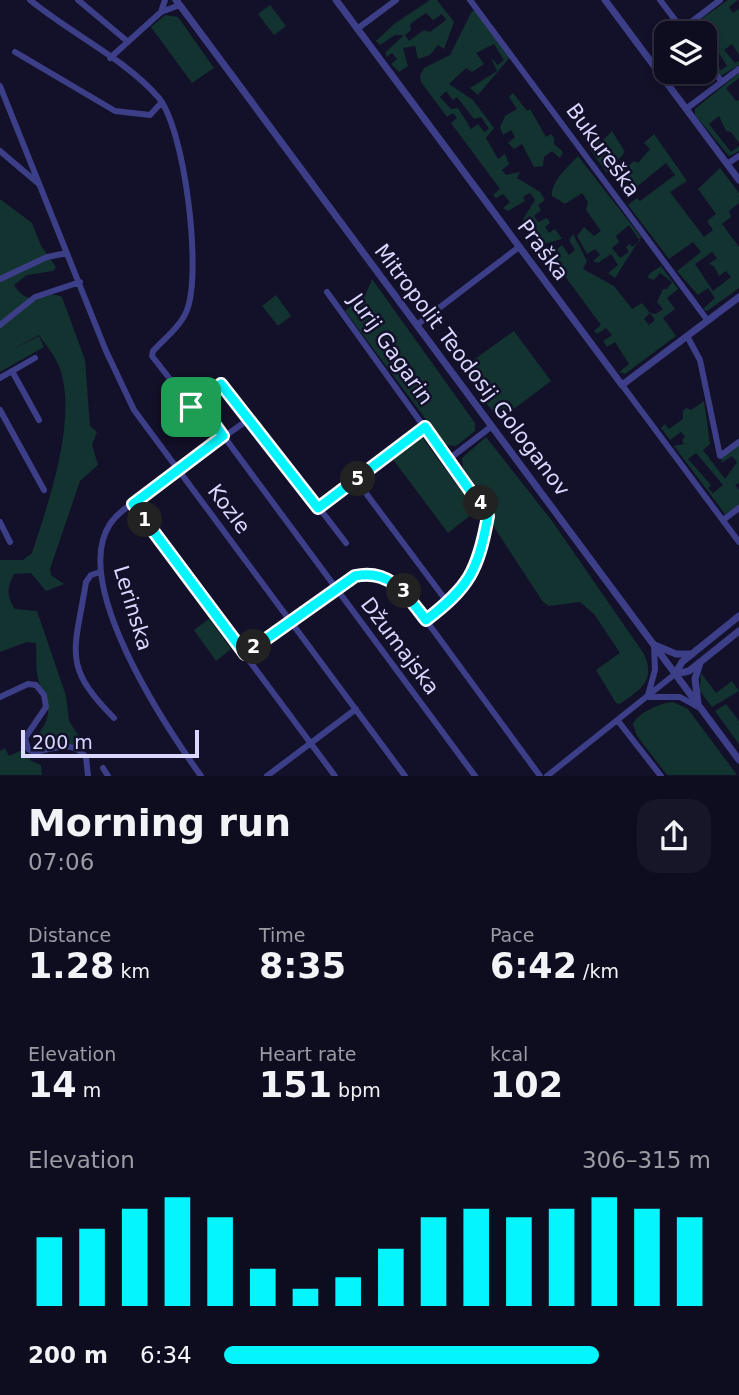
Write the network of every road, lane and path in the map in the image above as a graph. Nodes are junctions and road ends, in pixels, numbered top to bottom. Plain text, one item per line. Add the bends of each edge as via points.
1 (30, 0) edge
2 (78, 0) edge
3 (165, 0) edge
4 (336, 0) edge
5 (396, 0) edge
6 (470, 0) edge
7 (605, 0) edge
8 (660, 0) edge
9 (720, 0) edge
10 (178, 3) edge
11 (161, 12) junction
12 (676, 21) edge
13 (695, 21) edge
14 (358, 29) junction
15 (127, 41) junction
16 (15, 52) dead end
17 (110, 58) junction
18 (739, 69) edge
19 (717, 76) edge
20 (722, 82) junction
21 (0, 86) edge
22 (162, 102) junction
23 (686, 109) junction
24 (0, 151) edge
25 (739, 156) edge
26 (727, 164) junction
27 (739, 180) edge
28 (41, 185) junction
29 (519, 247) junction
30 (67, 253) junction
31 (0, 279) edge
32 (80, 282) junction
33 (327, 292) dead end
34 (739, 298) edge
35 (708, 321) junction
36 (418, 324) junction
37 (0, 325) edge
38 (687, 336) junction
39 (36, 358) dead end
40 (12, 371) junction
41 (0, 378) edge
42 (622, 385) junction
43 (191, 407) junction
44 (0, 411) edge
45 (251, 418) junction
46 (39, 420) dead end
47 (492, 426) junction
48 (425, 427) junction
49 (223, 436) junction
50 (739, 442) edge
51 (449, 458) junction
52 (179, 470) junction
53 (356, 480) junction
54 (44, 490) dead end
55 (133, 504) junction
56 (318, 508) junction
57 (739, 508) edge
58 (723, 520) junction
59 (0, 522) edge
60 (10, 542) dead end
61 (739, 542) edge
62 (346, 543) dead end
63 (100, 572) junction
64 (335, 588) junction
65 (448, 603) junction
66 (739, 616) edge
67 (426, 620) junction
68 (291, 621) junction
69 (739, 631) edge
70 (654, 644) junction
71 (245, 654) junction
72 (692, 654) junction
73 (700, 662) junction
74 (675, 674) junction
75 (0, 697) edge
76 (647, 697) junction
77 (356, 709) junction
78 (700, 709) junction
79 (114, 718) dead end
80 (618, 721) junction
81 (311, 743) junction
82 (739, 760) edge
83 (103, 768) dead end
84 (88, 775) edge
85 (108, 775) edge
86 (201, 775) edge
87 (268, 775) edge
88 (335, 775) edge
89 (405, 775) edge
90 (475, 775) edge
91 (540, 775) edge
92 (547, 775) edge
93 (661, 775) edge

1 - 17 street
2 - 15 street
3 - 11 street
4 - 14 street, Praška
5 - 14 street
6 - 35 street, Bukureška
7 - 23 street
8 - 12 street
9 - 13 street
10 - 11 street
10 - 36 street, Mitropolit Teodosij Gologanov
11 - 15 street
14 - 29 street, Praška
15 - 17 street
16 - 22 street via 115,111 150,115
17 - 22 street
18 - 20 street
19 - 20 street
20 - 23 street
21 - 28 street, Kozle
22 - 43 street, Džumajska via 174,126 186,193 194,282 184,316 152,356
23 - 26 street
24 - 28 street
25 - 26 street
26 - 27 street
28 - 30 street, Kozle
29 - 36 street
29 - 42 street, Praška
30 - 31 street via 47,257
30 - 32 street, Kozle
32 - 37 street via 35,297
32 - 52 street, Kozle via 129,402
33 - 48 street, Jurij Gagarin
34 - 35 street
35 - 38 street
36 - 47 street, Mitropolit Teodosij Gologanov
38 - 42 street
38 - 50 street via 704,373 720,456
39 - 40 street
40 - 41 street
40 - 46 street
42 - 58 street, Praška
43 - 45 street via 221,384
43 - 49 street, Džumajska via 208,415
44 - 54 street
45 - 49 street, Lerinska
45 - 56 street
47 - 51 street
47 - 70 street, Mitropolit Teodosij Gologanov
48 - 51 street, Jurij Gagarin
48 - 53 street, Jurij Gagarin
49 - 52 street, Lerinska
49 - 64 street, Džumajska
51 - 65 street, Jurij Gagarin via 488,516 471,575
52 - 55 street, Lerinska
52 - 68 street, Kozle
53 - 56 street, Jurij Gagarin
53 - 65 street
55 - 63 street, Lerinska via 108,527
55 - 71 street
56 - 62 street
57 - 58 street
58 - 61 street, Praška
59 - 60 street
63 - 79 street via 86,582 76,667 87,689
63 - 86 street, Lerinska via 139,679
64 - 67 street via 355,576 382,576 401,589
64 - 68 street
64 - 90 street, Džumajska
65 - 67 street, Jurij Gagarin
66 - 72 street
67 - 91 street
68 - 71 street
68 - 77 street, Kozle
69 - 73 street
70 - 72 street via 676,654
70 - 74 street, Mitropolit Teodosij Gologanov
70 - 76 street via 655,670
71 - 81 street
72 - 74 street
73 - 74 street
73 - 78 street via 695,679
74 - 76 street
74 - 78 street, Mitropolit Teodosij Gologanov
75 - 84 street via 36,685 46,707 25,738 28,749 75,747 86,757
76 - 78 street via 680,696
76 - 80 street
77 - 81 street
77 - 89 street, Kozle
78 - 82 street, Mitropolit Teodosij Gologanov
80 - 92 street
80 - 93 street
81 - 87 street
81 - 88 street
83 - 85 street

